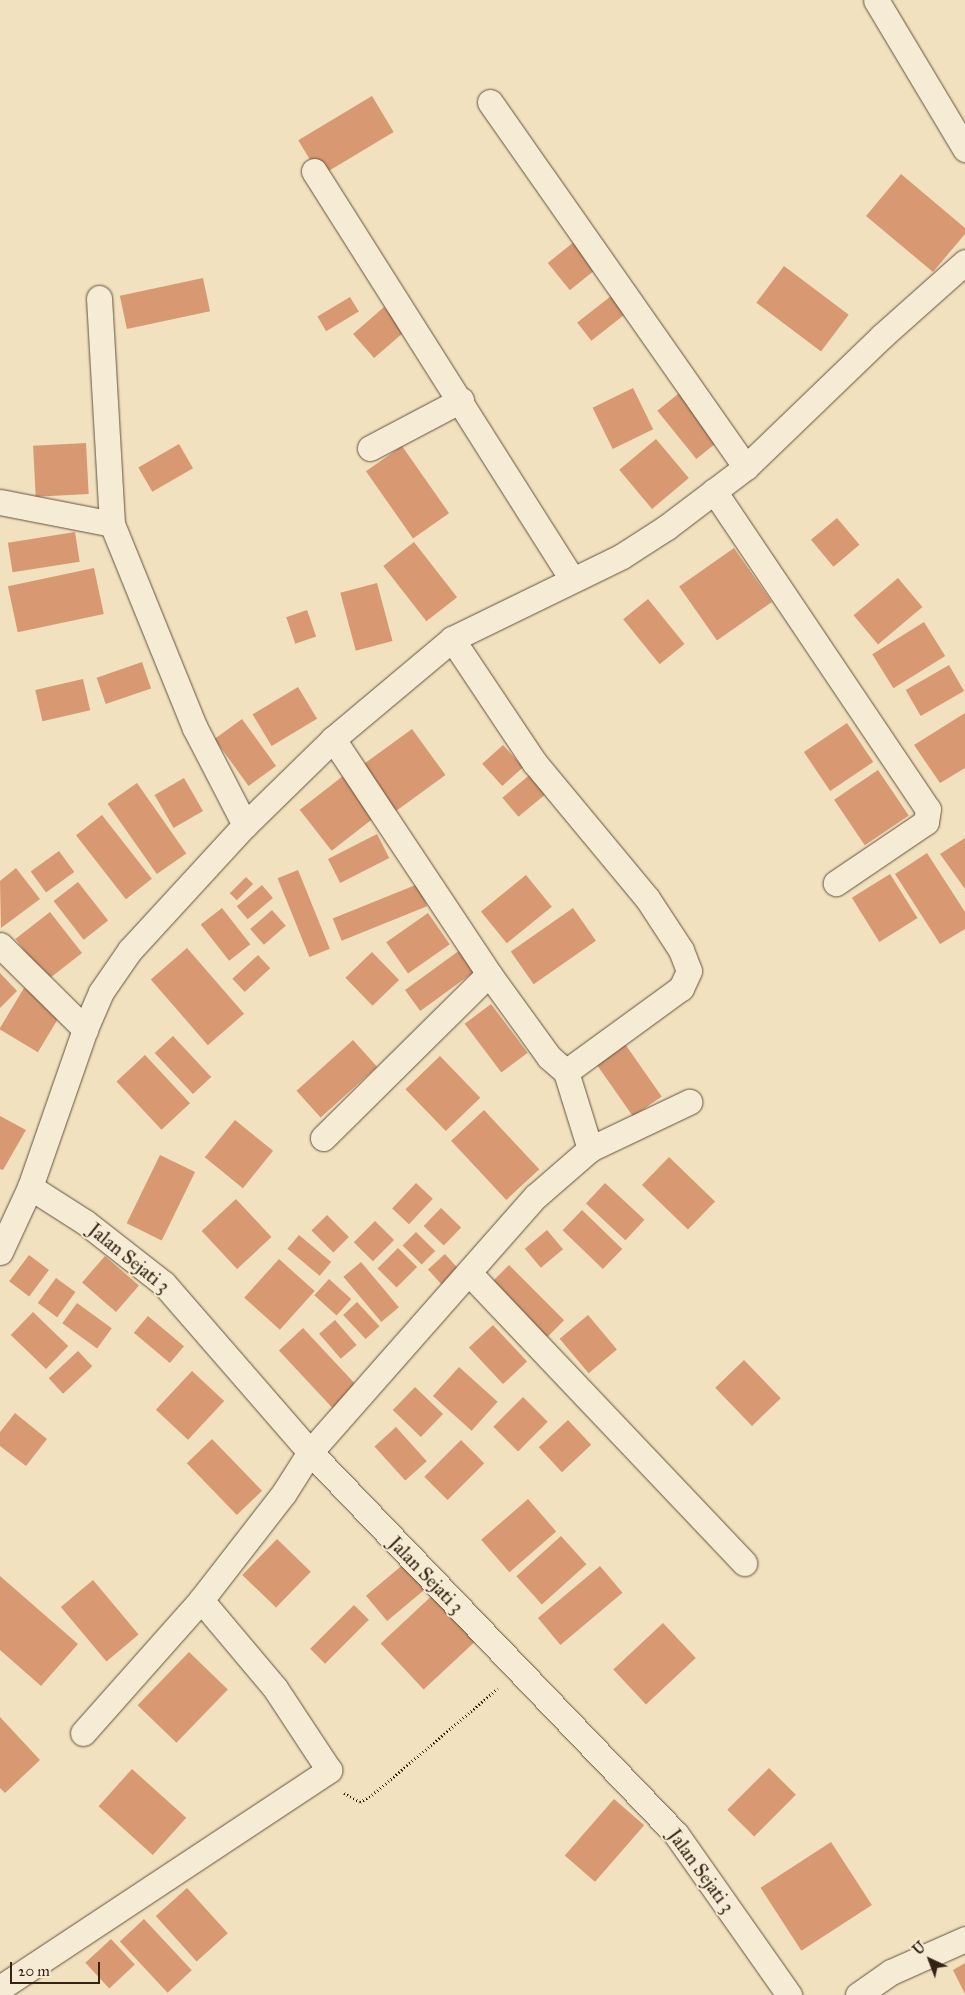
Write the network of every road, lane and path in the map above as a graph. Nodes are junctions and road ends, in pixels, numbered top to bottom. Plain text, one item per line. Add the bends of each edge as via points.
1 (876, 0) edge
2 (490, 102) dead end
3 (965, 149) edge
4 (314, 171) dead end
5 (965, 262) edge
6 (99, 298) dead end
7 (460, 400) junction
8 (370, 448) dead end
9 (746, 467) junction
10 (714, 491) junction
11 (0, 502) edge
12 (112, 524) junction
13 (572, 579) junction
14 (452, 639) junction
15 (332, 739) junction
16 (245, 825) junction
17 (836, 883) dead end
18 (0, 945) edge
19 (489, 974) junction
20 (85, 1029) junction
21 (566, 1072) junction
22 (689, 1102) dead end
23 (323, 1138) dead end
24 (590, 1148) junction
25 (30, 1187) junction
26 (0, 1252) edge
27 (469, 1273) junction
28 (310, 1452) junction
29 (744, 1563) dead end
30 (200, 1600) junction
31 (518, 1671) junction
32 (83, 1733) dead end
33 (329, 1770) junction
34 (965, 1939) edge
35 (0, 1988) edge
36 (789, 1995) edge
37 (858, 1995) edge

1 - 3 street
2 - 9 street
4 - 7 street
5 - 9 street
6 - 12 street
7 - 8 street
7 - 13 street
9 - 10 street
10 - 13 street via 622,556
10 - 17 street via 928,808 926,822
11 - 12 street
12 - 16 street via 195,728
13 - 14 street
14 - 15 street
14 - 21 street via 534,762 647,898 681,950 689,971 680,988
15 - 16 street
15 - 19 street
16 - 20 street via 130,950 101,992
18 - 20 street
19 - 21 street via 549,1057
19 - 23 street
20 - 25 street
21 - 24 street
22 - 24 street
24 - 27 street via 536,1196
25 - 26 street
25 - 28 street, Jalan Sejati 3 via 85,1222 164,1284
27 - 28 street
27 - 29 street
28 - 30 street via 284,1493
28 - 31 street, Jalan Sejati 3
30 - 32 street
30 - 33 street via 274,1688
31 - 33 path via 381,1789 360,1802 348,1798
31 - 36 street, Jalan Sejati 3 via 676,1834
33 - 35 street
34 - 37 street via 891,1972

